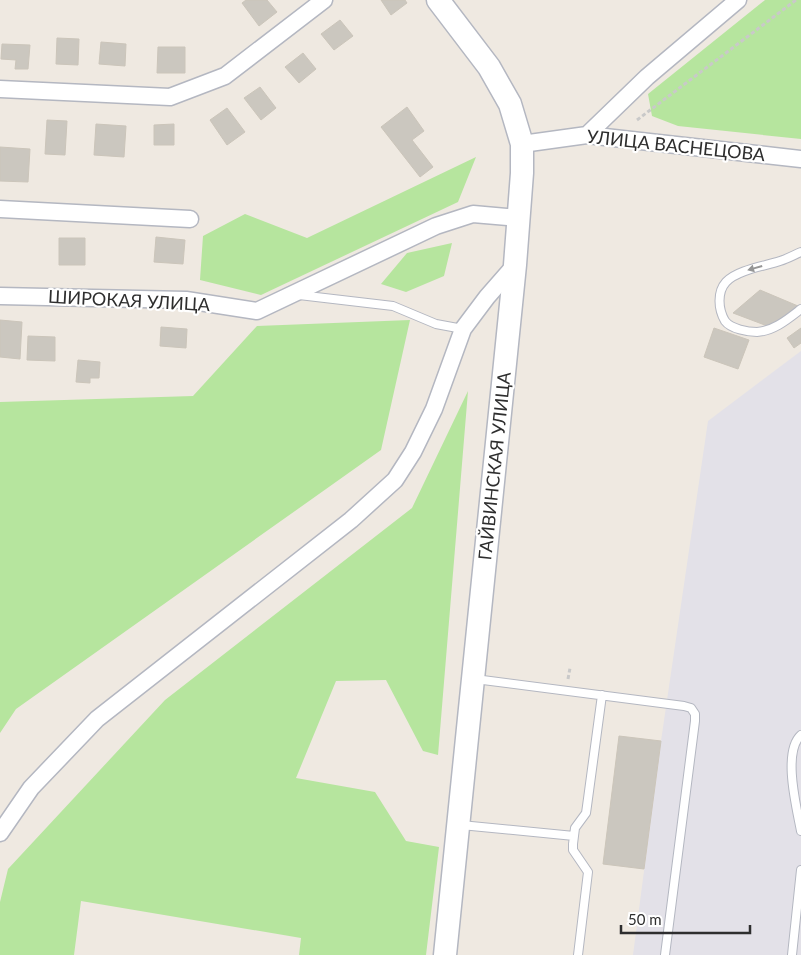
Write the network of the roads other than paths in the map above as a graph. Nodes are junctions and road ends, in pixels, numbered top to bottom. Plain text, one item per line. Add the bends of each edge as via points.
1 (324, 0) edge
2 (438, 0) edge
3 (738, 0) edge
4 (0, 89) edge
5 (587, 135) junction
6 (522, 144) junction
7 (801, 159) edge
8 (0, 209) edge
9 (519, 218) junction
10 (190, 219) dead end
11 (801, 252) edge
12 (515, 265) junction
13 (292, 295) junction
14 (0, 296) edge
15 (801, 309) edge
16 (463, 329) junction
17 (474, 679) junction
18 (602, 695) junction
19 (801, 735) edge
20 (459, 825) junction
21 (801, 831) edge
22 (0, 833) edge
23 (574, 836) junction
24 (801, 870) edge
25 (446, 955) edge
26 (578, 955) edge
27 (665, 955) edge
28 (792, 955) edge

1 - 4 street via 225,76 170,97
2 - 6 main road, ГАЙВИНСКАЯ УЛИЦА via 489,67 510,104
3 - 5 street via 646,77
5 - 6 street, УЛИЦА ВАСНЕЦОВА
5 - 7 street, УЛИЦА ВАСНЕЦОВА
6 - 9 main road, ГАЙВИНСКАЯ УЛИЦА
8 - 10 street
9 - 12 main road, ГАЙВИНСКАЯ УЛИЦА
9 - 13 street via 473,214 456,218
11 -> 15 lane via 727,280 719,293 726,322 738,329 758,332 780,325
12 - 16 street
12 - 17 main road, ГАЙВИНСКАЯ УЛИЦА
13 - 14 street, ШИРОКАЯ УЛИЦА via 257,311 186,300
13 - 16 lane via 393,306 436,324
16 - 22 street via 434,410 395,480 351,520 97,719 31,788
17 - 18 lane
17 - 20 main road, ГАЙВИНСКАЯ УЛИЦА
18 - 23 lane via 586,813 575,828
18 - 27 lane via 684,706 695,714
19 - 21 lane via 797,739 790,769
20 - 23 lane
20 - 25 main road, ГАЙВИНСКАЯ УЛИЦА
23 - 26 lane via 574,850 588,872
24 - 28 lane

